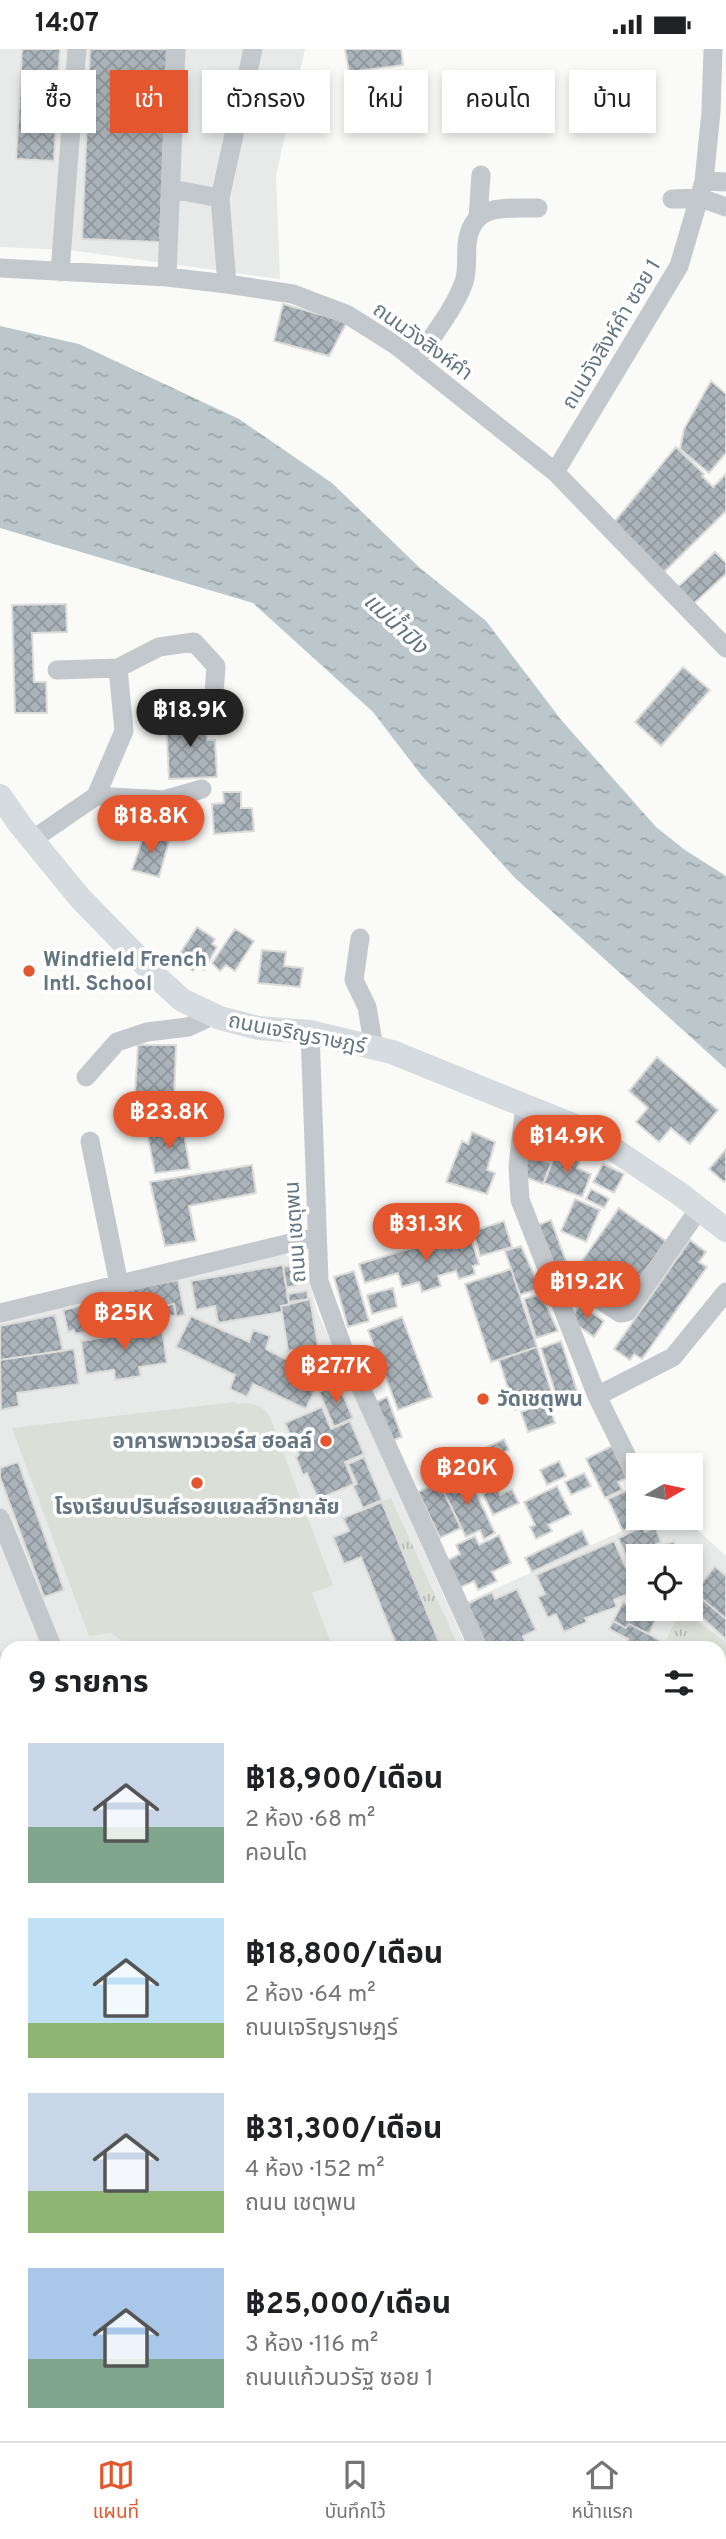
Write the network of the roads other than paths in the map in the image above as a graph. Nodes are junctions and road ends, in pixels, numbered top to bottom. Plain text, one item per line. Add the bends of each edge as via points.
1 (77, 49) edge
2 (176, 49) edge
3 (253, 49) edge
4 (713, 49) edge
5 (719, 98) edge
6 (481, 175) dead end
7 (726, 182) edge
8 (171, 189) junction
9 (702, 189) junction
10 (220, 198) junction
11 (672, 199) dead end
12 (726, 207) edge
13 (538, 208) dead end
14 (478, 218) junction
15 (0, 268) edge
16 (60, 272) junction
17 (167, 277) junction
18 (227, 284) junction
19 (416, 361) junction
20 (555, 472) junction
21 (726, 648) edge
22 (118, 668) junction
23 (57, 670) dead end
24 (214, 695) dead end
25 (202, 789) dead end
26 (0, 796) edge
27 (96, 796) junction
28 (32, 840) junction
29 (360, 938) dead end
30 (214, 1016) junction
31 (310, 1032) junction
32 (374, 1048) junction
33 (86, 1077) dead end
34 (525, 1105) junction
35 (90, 1141) dead end
36 (699, 1209) junction
37 (726, 1230) edge
38 (316, 1237) junction
39 (119, 1284) junction
40 (726, 1292) edge
41 (596, 1297) dead end
42 (0, 1313) edge
43 (597, 1396) junction
44 (626, 1455) edge
45 (1, 1521) edge
46 (50, 1641) edge
47 (475, 1641) edge

1 - 16 street
2 - 8 street
3 - 10 street
4 - 5 street, ถนนวังสิงห์คำ ซอย 1
5 - 9 street, ถนนวังสิงห์คำ ซอย 1
6 - 14 street
7 - 9 street
8 - 10 street
8 - 17 street
9 - 11 street
9 - 12 street
9 - 20 street, ถนนวังสิงห์คำ ซอย 1 via 680,266
10 - 18 street
13 - 14 street via 488,209
14 - 19 street via 470,229 464,283
15 - 16 street, ถนนวังสิงห์คำ
16 - 17 street, ถนนวังสิงห์คำ
17 - 18 street, ถนนวังสิงห์คำ
18 - 19 street, ถนนวังสิงห์คำ via 293,294 348,316
19 - 20 street, ถนนวังสิงห์คำ
20 - 21 street, ถนนวังสิงห์คำ
22 - 23 street
22 - 24 street via 159,647 194,642 216,666
22 - 27 street via 124,731
25 - 27 street via 164,800
26 - 28 main road, ถนนเจริญราษฎร์
27 - 28 street
28 - 30 main road, ถนนเจริญราษฎร์ via 80,898 159,979 182,1000
29 - 32 street via 354,979 367,1007
30 - 31 main road, ถนนเจริญราษฎร์ via 258,1028
30 - 33 street via 188,1027 146,1032 117,1042
31 - 32 main road, ถนนเจริญราษฎร์
31 - 38 street, ถนน เชตุพน
32 - 34 main road, ถนนเจริญราษฎร์
34 - 36 main road, ถนนเจริญราษฎร์ via 585,1130
34 - 43 street via 518,1166 520,1200
35 - 39 street
36 - 37 main road, ถนนเจริญราษฎร์
36 - 41 street via 627,1312 620,1314
38 - 39 street
38 - 47 street, ถนน เชตุพน via 318,1281 343,1348
39 - 42 street
40 - 43 street via 673,1357
43 - 44 street
45 - 46 street

